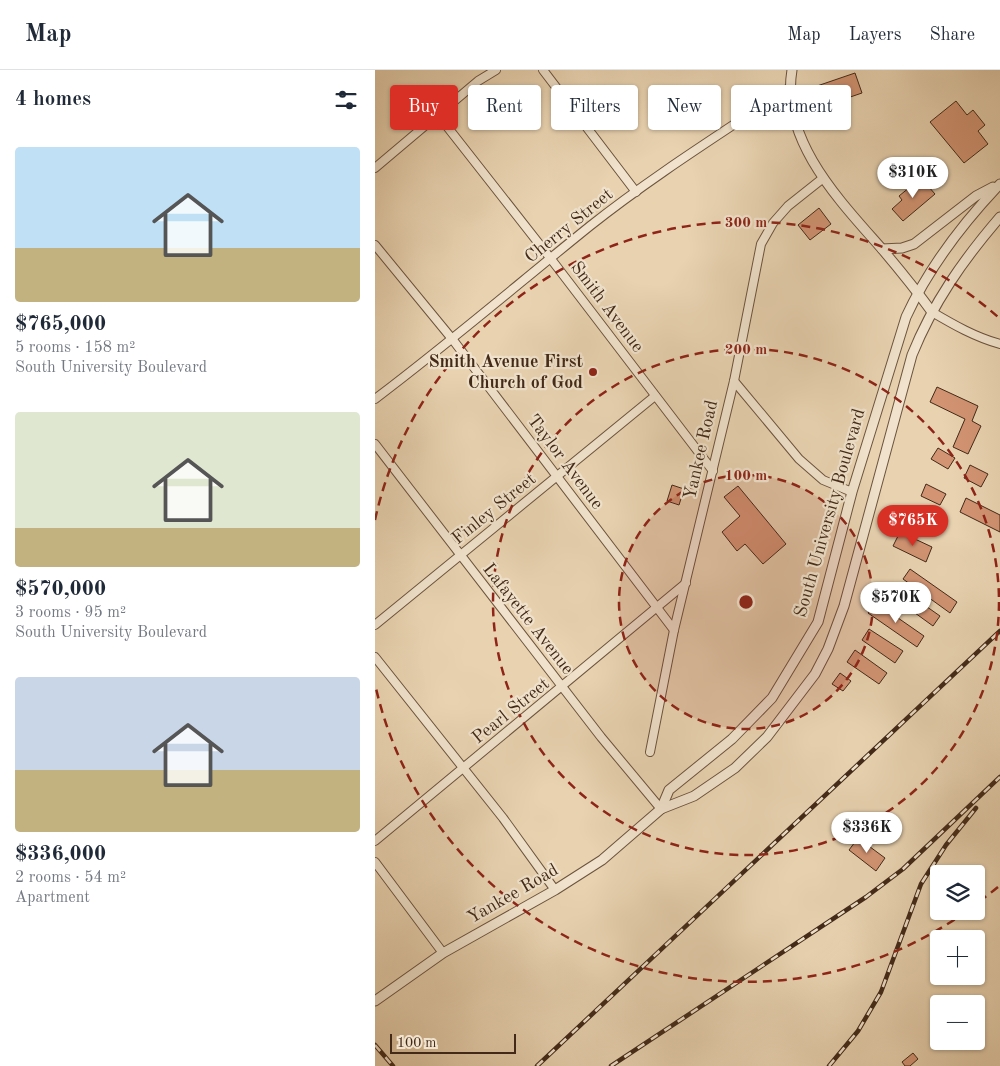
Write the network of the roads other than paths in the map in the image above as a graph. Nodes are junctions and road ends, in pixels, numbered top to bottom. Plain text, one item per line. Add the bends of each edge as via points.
1 (496, 70) edge
2 (543, 70) edge
3 (792, 70) edge
4 (790, 85) edge
5 (458, 98) edge
6 (731, 127) edge
7 (421, 130) edge
8 (449, 130) edge
9 (800, 130) edge
10 (375, 168) edge
11 (822, 179) junction
12 (1000, 183) edge
13 (636, 192) junction
14 (1000, 217) edge
15 (375, 245) edge
16 (882, 250) junction
17 (551, 259) junction
18 (917, 293) junction
19 (932, 312) junction
20 (453, 340) junction
21 (1000, 344) edge
22 (734, 382) junction
23 (655, 396) junction
24 (375, 399) edge
25 (375, 444) edge
26 (713, 471) junction
27 (558, 477) junction
28 (852, 492) junction
29 (460, 556) junction
30 (686, 583) junction
31 (657, 608) junction
32 (375, 625) edge
33 (674, 630) junction
34 (375, 657) edge
35 (563, 688) junction
36 (650, 752) dead end
37 (464, 769) junction
38 (661, 809) junction
39 (375, 841) edge
40 (375, 862) edge
41 (555, 890) junction
42 (443, 953) junction
43 (375, 1001) edge

1 - 5 street
2 - 13 street
3 - 4 street
6 - 13 street, Cherry Street
7 - 10 street
8 - 17 street, Smith Avenue
9 - 11 street via 804,145
11 - 16 street
11 - 22 street, Yankee Road via 787,206 761,244
12 - 16 street via 976,196 914,244
12 - 18 street, South University Boulevard via 965,224
13 - 17 street, Cherry Street
14 - 19 street, South University Boulevard via 964,261
15 - 20 street, Taylor Avenue
16 - 18 street
17 - 20 street, Cherry Street
17 - 23 street, Smith Avenue
18 - 19 street
18 - 28 street, South University Boulevard via 897,342
19 - 21 street via 966,332
19 - 38 street, South University Boulevard via 905,373 844,606 815,674 767,737 735,768 695,796
20 - 24 street, Cherry Street
20 - 27 street, Taylor Avenue
22 - 26 street, Yankee Road
22 - 28 street via 799,459 823,480
23 - 26 street, Smith Avenue
23 - 27 street, Finley Street
25 - 29 street, Lafayette Avenue
26 - 30 street, Yankee Road
27 - 29 street, Finley Street
27 - 31 street, Taylor Avenue
28 - 38 street, South University Boulevard via 818,622 795,663 754,719 669,790
29 - 32 street, Finley Street
29 - 35 street, Lafayette Avenue
30 - 31 street, Pearl Street
30 - 33 street, Yankee Road
31 - 33 street, Taylor Avenue
31 - 35 street, Pearl Street
33 - 36 street, Yankee Road
34 - 37 street
35 - 37 street, Pearl Street
35 - 38 street, Lafayette Avenue
37 - 39 street, Pearl Street
37 - 41 street
38 - 41 street, Yankee Road via 602,860
40 - 42 street
41 - 42 street, Yankee Road
42 - 43 street, Yankee Road

